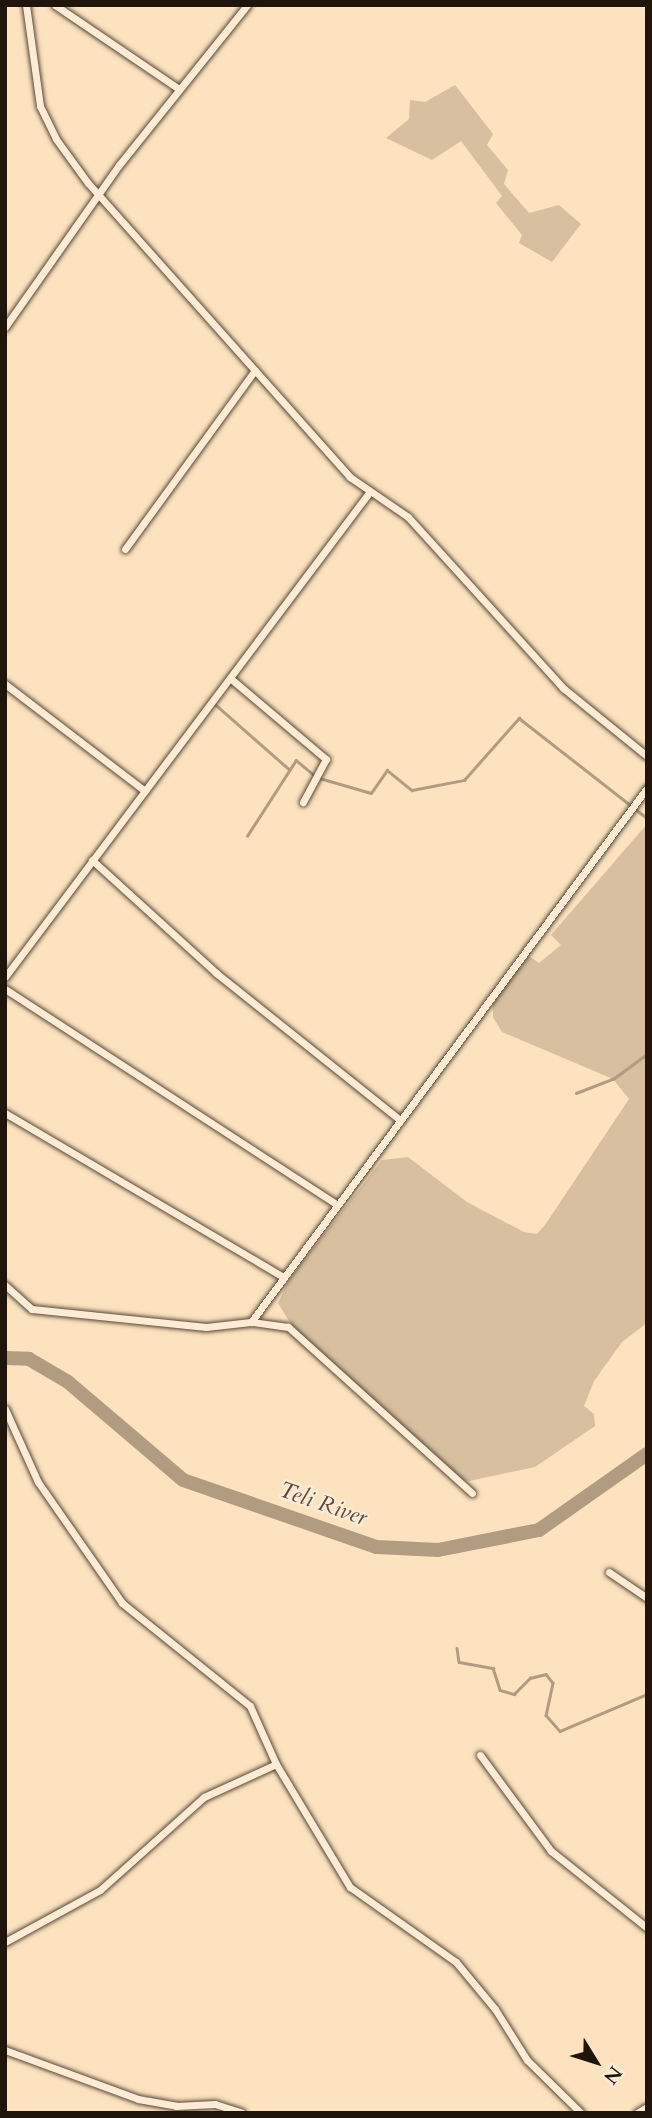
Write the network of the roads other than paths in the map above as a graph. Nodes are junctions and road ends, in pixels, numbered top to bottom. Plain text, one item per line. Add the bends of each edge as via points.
1 (26, 5) edge
2 (55, 5) edge
3 (247, 5) edge
4 (179, 89) junction
5 (98, 194) junction
6 (5, 327) edge
7 (255, 370) junction
8 (368, 494) junction
9 (125, 549) dead end
10 (230, 678) junction
11 (5, 684) edge
12 (647, 756) edge
13 (647, 788) edge
14 (145, 791) junction
15 (303, 802) dead end
16 (92, 860) junction
17 (5, 977) edge
18 (5, 989) edge
19 (5, 1113) edge
20 (400, 1120) junction
21 (337, 1205) junction
22 (284, 1277) junction
23 (5, 1285) edge
24 (251, 1322) junction
25 (5, 1409) edge
26 (472, 1493) dead end
27 (609, 1572) dead end
28 (647, 1598) edge
29 (480, 1755) dead end
30 (276, 1764) junction
31 (647, 1928) edge
32 (5, 1942) edge
33 (5, 2050) edge
34 (647, 2107) edge
35 (242, 2113) edge
36 (581, 2113) edge
37 (637, 2113) edge

1 - 5 street via 40,106 55,139
2 - 4 street
3 - 4 street
4 - 5 street
5 - 6 street
5 - 7 street
7 - 8 street
7 - 9 street
8 - 10 street
8 - 12 street via 408,517 563,688
10 - 14 street
10 - 15 street via 326,759
11 - 14 street
13 - 20 street
14 - 16 street
16 - 17 street
16 - 20 street via 216,973
18 - 21 street
19 - 22 street
20 - 21 street
21 - 22 street
22 - 24 street
23 - 24 street via 39,1311 206,1326
24 - 26 street via 288,1326
25 - 30 street via 38,1482 108,1584 138,1618 250,1706
27 - 28 street
29 - 31 street via 551,1851
30 - 32 street via 204,1797 100,1890
30 - 36 street via 350,1887 456,1962 533,2068
33 - 35 street via 138,2099 176,2106 215,2104
34 - 37 street

